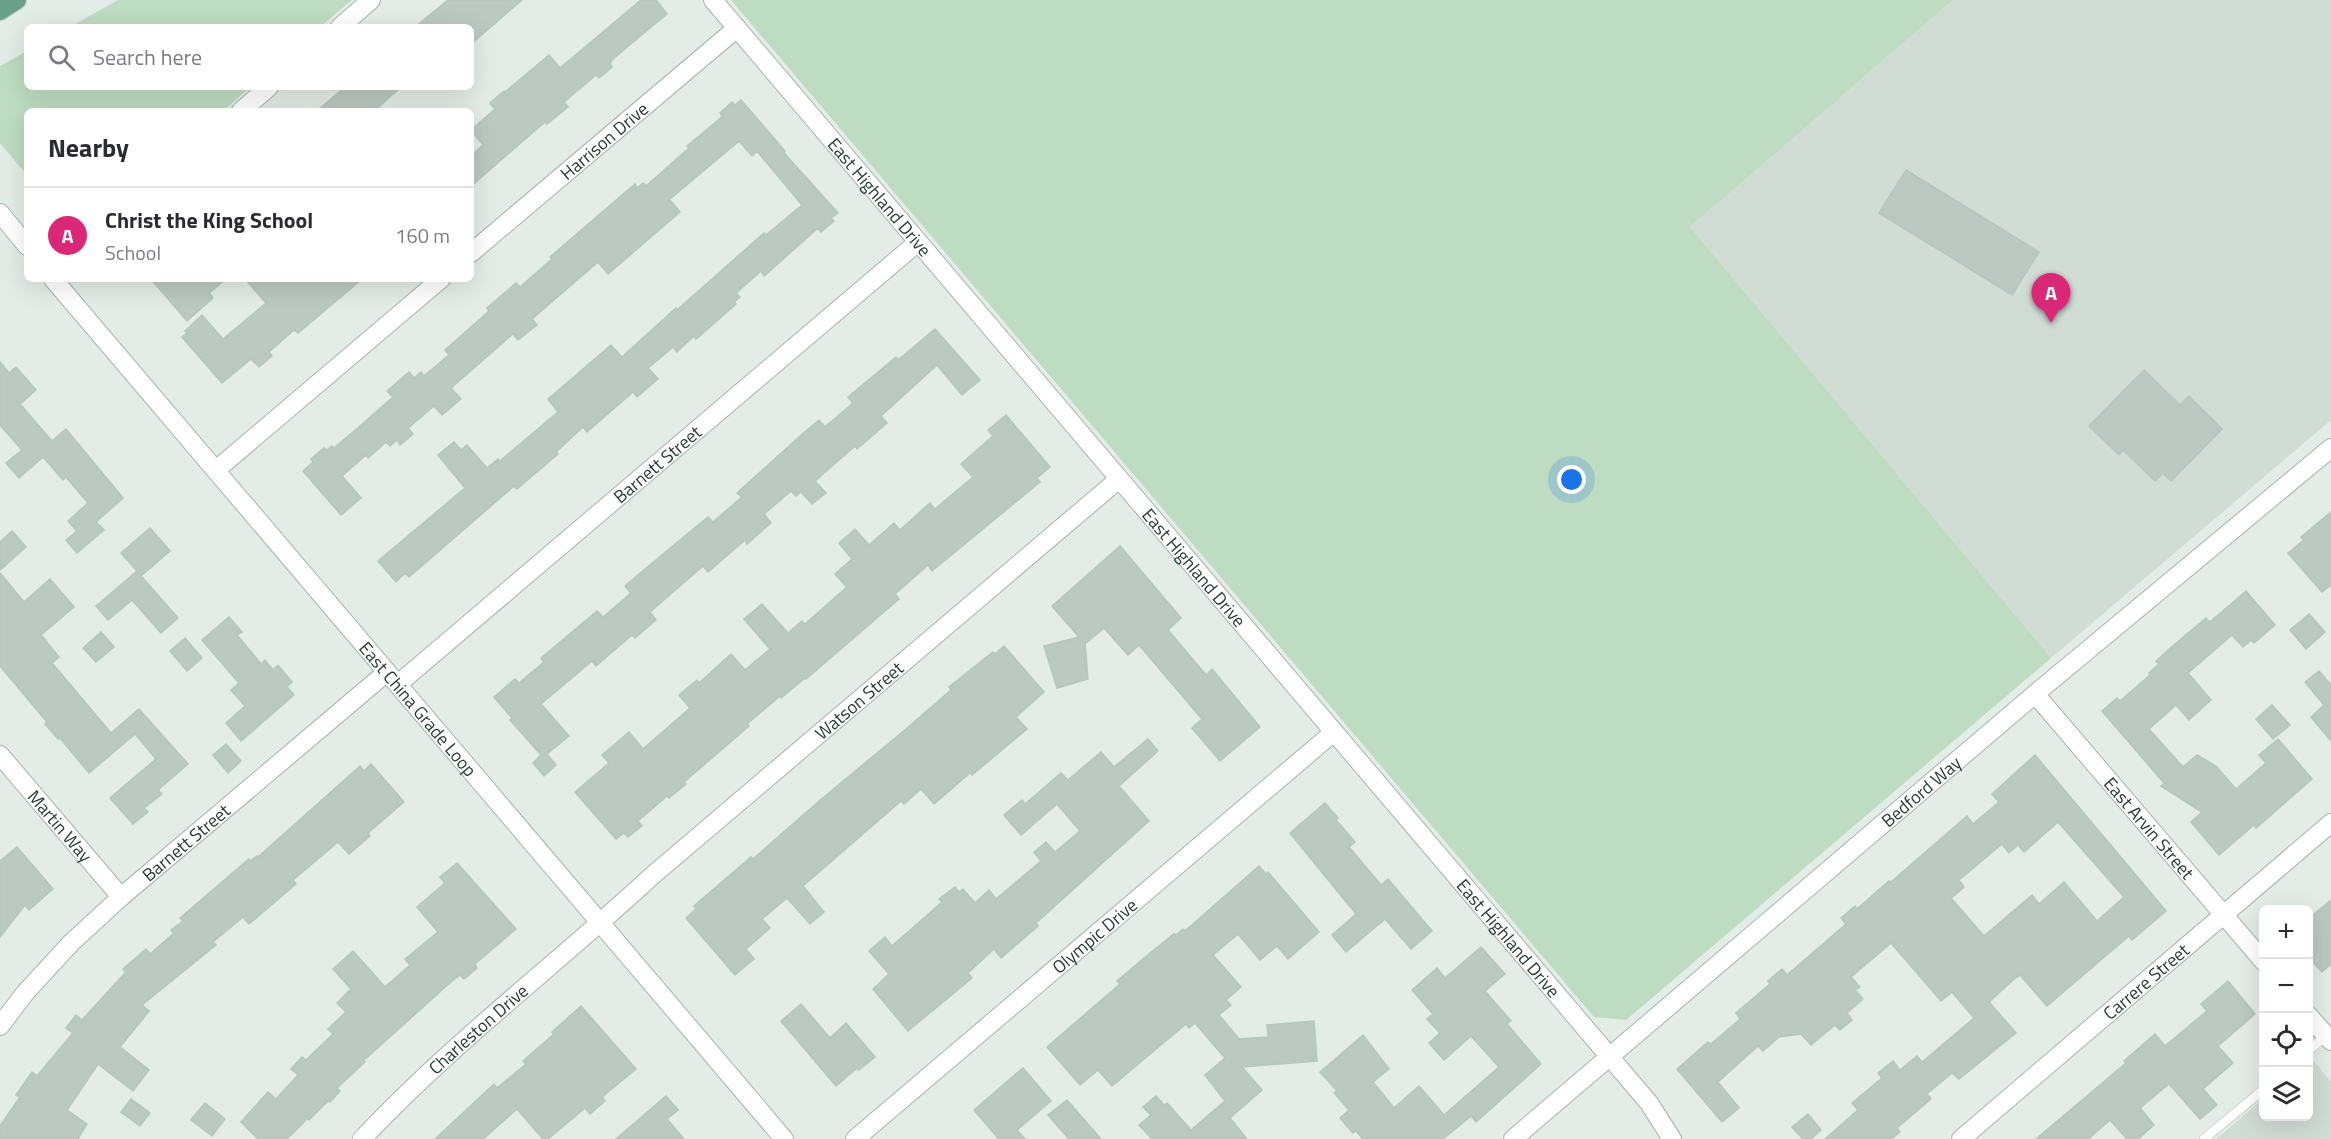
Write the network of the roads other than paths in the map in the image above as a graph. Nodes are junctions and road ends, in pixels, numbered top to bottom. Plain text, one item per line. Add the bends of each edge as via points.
1 (17, 0) edge
2 (371, 0) edge
3 (712, 0) edge
4 (0, 11) edge
5 (343, 24) edge
6 (736, 28) junction
7 (266, 90) edge
8 (244, 108) edge
9 (0, 213) edge
10 (24, 242) edge
11 (918, 242) junction
12 (474, 250) edge
13 (57, 282) edge
14 (437, 282) edge
15 (2331, 448) edge
16 (216, 470) junction
17 (1119, 479) junction
18 (392, 678) junction
19 (2035, 694) junction
20 (1334, 732) junction
21 (0, 755) edge
22 (2331, 823) edge
23 (121, 897) junction
24 (2223, 915) junction
25 (601, 923) junction
26 (2261, 959) edge
27 (2313, 1020) edge
28 (0, 1026) edge
29 (2329, 1036) edge
30 (2313, 1047) edge
31 (1610, 1056) junction
32 (2259, 1093) edge
33 (362, 1139) edge
34 (783, 1139) edge
35 (855, 1139) edge
36 (1513, 1139) edge
37 (1672, 1139) edge
38 (1961, 1139) edge
39 (2204, 1139) edge

1 - 4 main road
2 - 5 street
3 - 6 street, East Highland Drive
6 - 11 street, East Highland Drive
6 - 12 street, Harrison Drive
7 - 8 street
9 - 10 street
11 - 17 street, East Highland Drive
11 - 18 street, Barnett Street
13 - 16 street, East China Grade Loop
14 - 16 street
15 - 19 street, Bedford Way
16 - 18 street, East China Grade Loop
17 - 20 street, East Highland Drive
17 - 25 street, Watson Street
18 - 23 street, Barnett Street
18 - 25 street, East China Grade Loop
19 - 24 street, East Arvin Street
19 - 31 street, Bedford Way
20 - 31 street, East Highland Drive
20 - 35 street, Olympic Drive
21 - 23 street, Martin Way
22 - 24 street, Carrere Street
23 - 28 street, Barnett Street via 71,943
24 - 26 street, East Arvin Street
24 - 38 street, Carrere Street
25 - 33 street, Charleston Drive via 447,1054
25 - 34 street, East China Grade Loop
27 - 29 street
29 - 30 lane
31 - 36 street, Bedford Way
31 - 37 street, East Highland Drive via 1649,1103
32 - 39 lane

